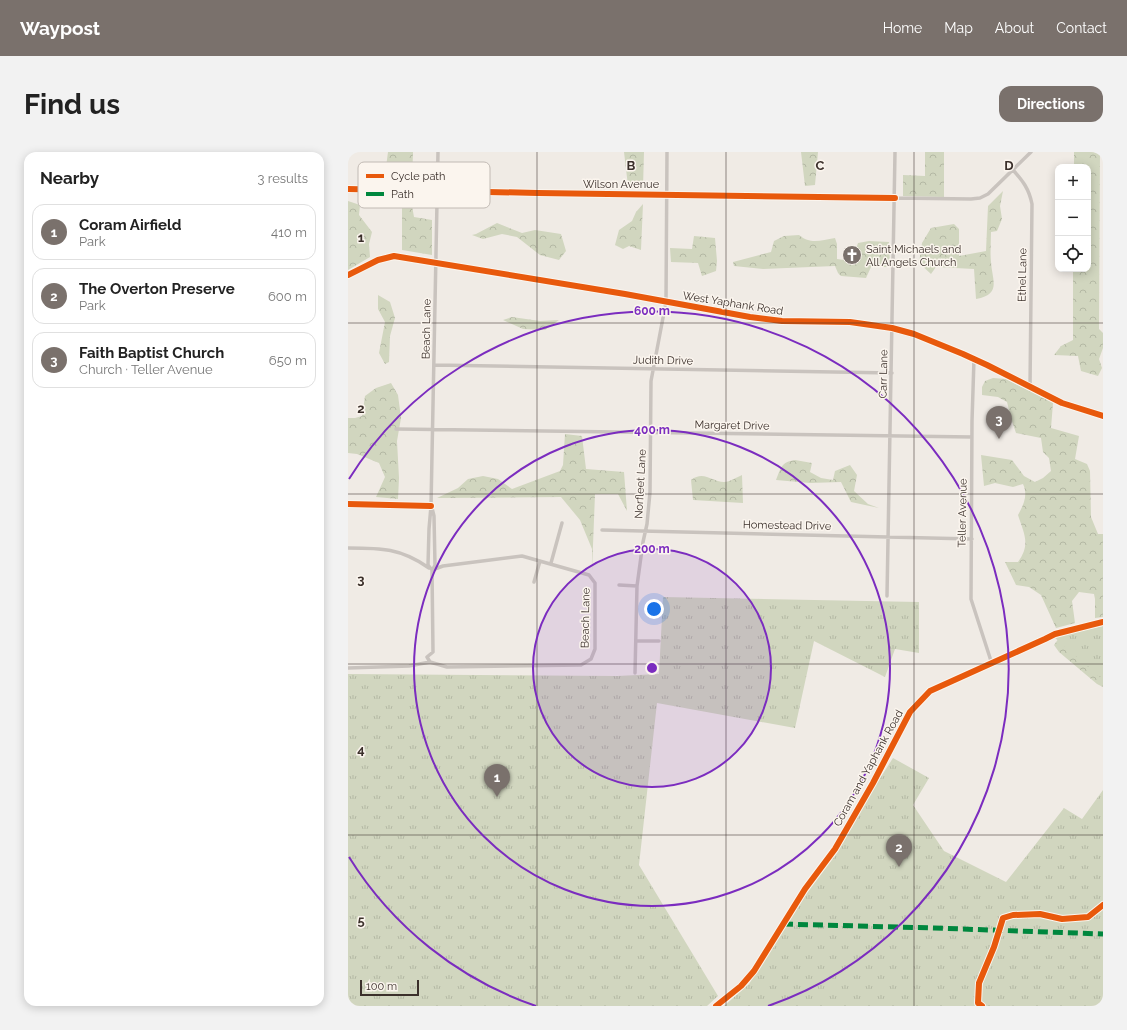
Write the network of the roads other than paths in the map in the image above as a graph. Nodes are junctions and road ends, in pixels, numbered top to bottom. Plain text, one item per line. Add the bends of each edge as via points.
1 (438, 152) edge
2 (667, 152) edge
3 (895, 152) edge
4 (1031, 152) edge
5 (438, 162) edge
6 (1013, 170) junction
7 (348, 189) edge
8 (358, 189) edge
9 (490, 192) edge
10 (668, 194) junction
11 (895, 198) junction
12 (437, 208) edge
13 (437, 263) junction
14 (348, 275) edge
15 (666, 302) junction
16 (892, 328) junction
17 (974, 359) junction
18 (434, 365) junction
19 (654, 369) junction
20 (892, 373) junction
21 (1030, 386) junction
22 (1103, 416) edge
23 (396, 429) dead end
24 (433, 429) junction
25 (650, 432) junction
26 (890, 437) junction
27 (972, 437) junction
28 (348, 504) edge
29 (431, 506) junction
30 (562, 523) dead end
31 (602, 530) dead end
32 (646, 532) junction
33 (889, 537) junction
34 (972, 538) junction
35 (348, 548) edge
36 (540, 561) junction
37 (551, 564) junction
38 (432, 570) junction
39 (534, 582) dead end
40 (619, 586) dead end
41 (636, 586) junction
42 (887, 596) dead end
43 (1103, 622) edge
44 (636, 641) junction
45 (659, 641) dead end
46 (430, 662) junction
47 (992, 664) junction
48 (348, 668) edge
49 (635, 673) dead end
50 (716, 1006) edge

1 - 5 street, Beach Lane
2 - 10 street, Norfleet Lane
3 - 11 street, Carr Lane
4 - 6 street, Wilson Avenue
6 - 11 street, Wilson Avenue via 988,194 980,198
6 - 21 street, Ethel Lane via 1027,187 1032,204
7 - 8 street, Wilson Avenue
9 - 10 street, Wilson Avenue
10 - 11 street, Wilson Avenue
10 - 15 street, Norfleet Lane
11 - 16 street, Carr Lane
12 - 13 street, Beach Lane
13 - 14 street, West Yaphank Road via 394,256 378,260
13 - 15 street, West Yaphank Road
13 - 18 street, Beach Lane
15 - 16 street, West Yaphank Road via 782,321 850,322
15 - 19 street, Norfleet Lane
16 - 17 street, West Yaphank Road via 920,336
16 - 20 street, Carr Lane
17 - 21 street, West Yaphank Road
17 - 27 street, Teller Avenue
18 - 19 street, Judith Drive
18 - 24 street, Beach Lane
19 - 20 street, Judith Drive
19 - 25 street, Norfleet Lane via 651,380
20 - 26 street, Carr Lane
21 - 22 street, West Yaphank Road via 1062,403
23 - 24 street, Margaret Drive
24 - 25 street, Margaret Drive
24 - 29 street, Beach Lane
25 - 26 street, Margaret Drive
25 - 32 street, Norfleet Lane via 650,492
26 - 27 street, Margaret Drive
26 - 33 street, Carr Lane
27 - 34 street, Teller Avenue
28 - 29 street
29 - 38 street, Beach Lane via 428,564
30 - 37 street
31 - 32 street, Homestead Drive
32 - 33 street, Homestead Drive
32 - 41 street, Norfleet Lane
33 - 34 street, Homestead Drive
33 - 42 street, Carr Lane
34 - 47 street, Teller Avenue via 971,599
35 - 38 street via 394,550 417,559
36 - 37 street, Beach Lane
36 - 38 street, Beach Lane via 522,556 443,566
36 - 39 street
37 - 46 street, Beach Lane via 589,575 595,583 595,649 591,659 581,665 508,667 447,667
38 - 46 street, Beach Lane via 433,652 428,657
40 - 41 street
41 - 44 street, Norfleet Lane
43 - 47 street, Coram and Yaphank Road via 1055,634
44 - 45 street
44 - 49 street, Norfleet Lane
46 - 48 street, Beach Lane via 409,666
47 - 50 street, Coram and Yaphank Road via 930,692 914,708 835,849 805,889 754,971 741,986

